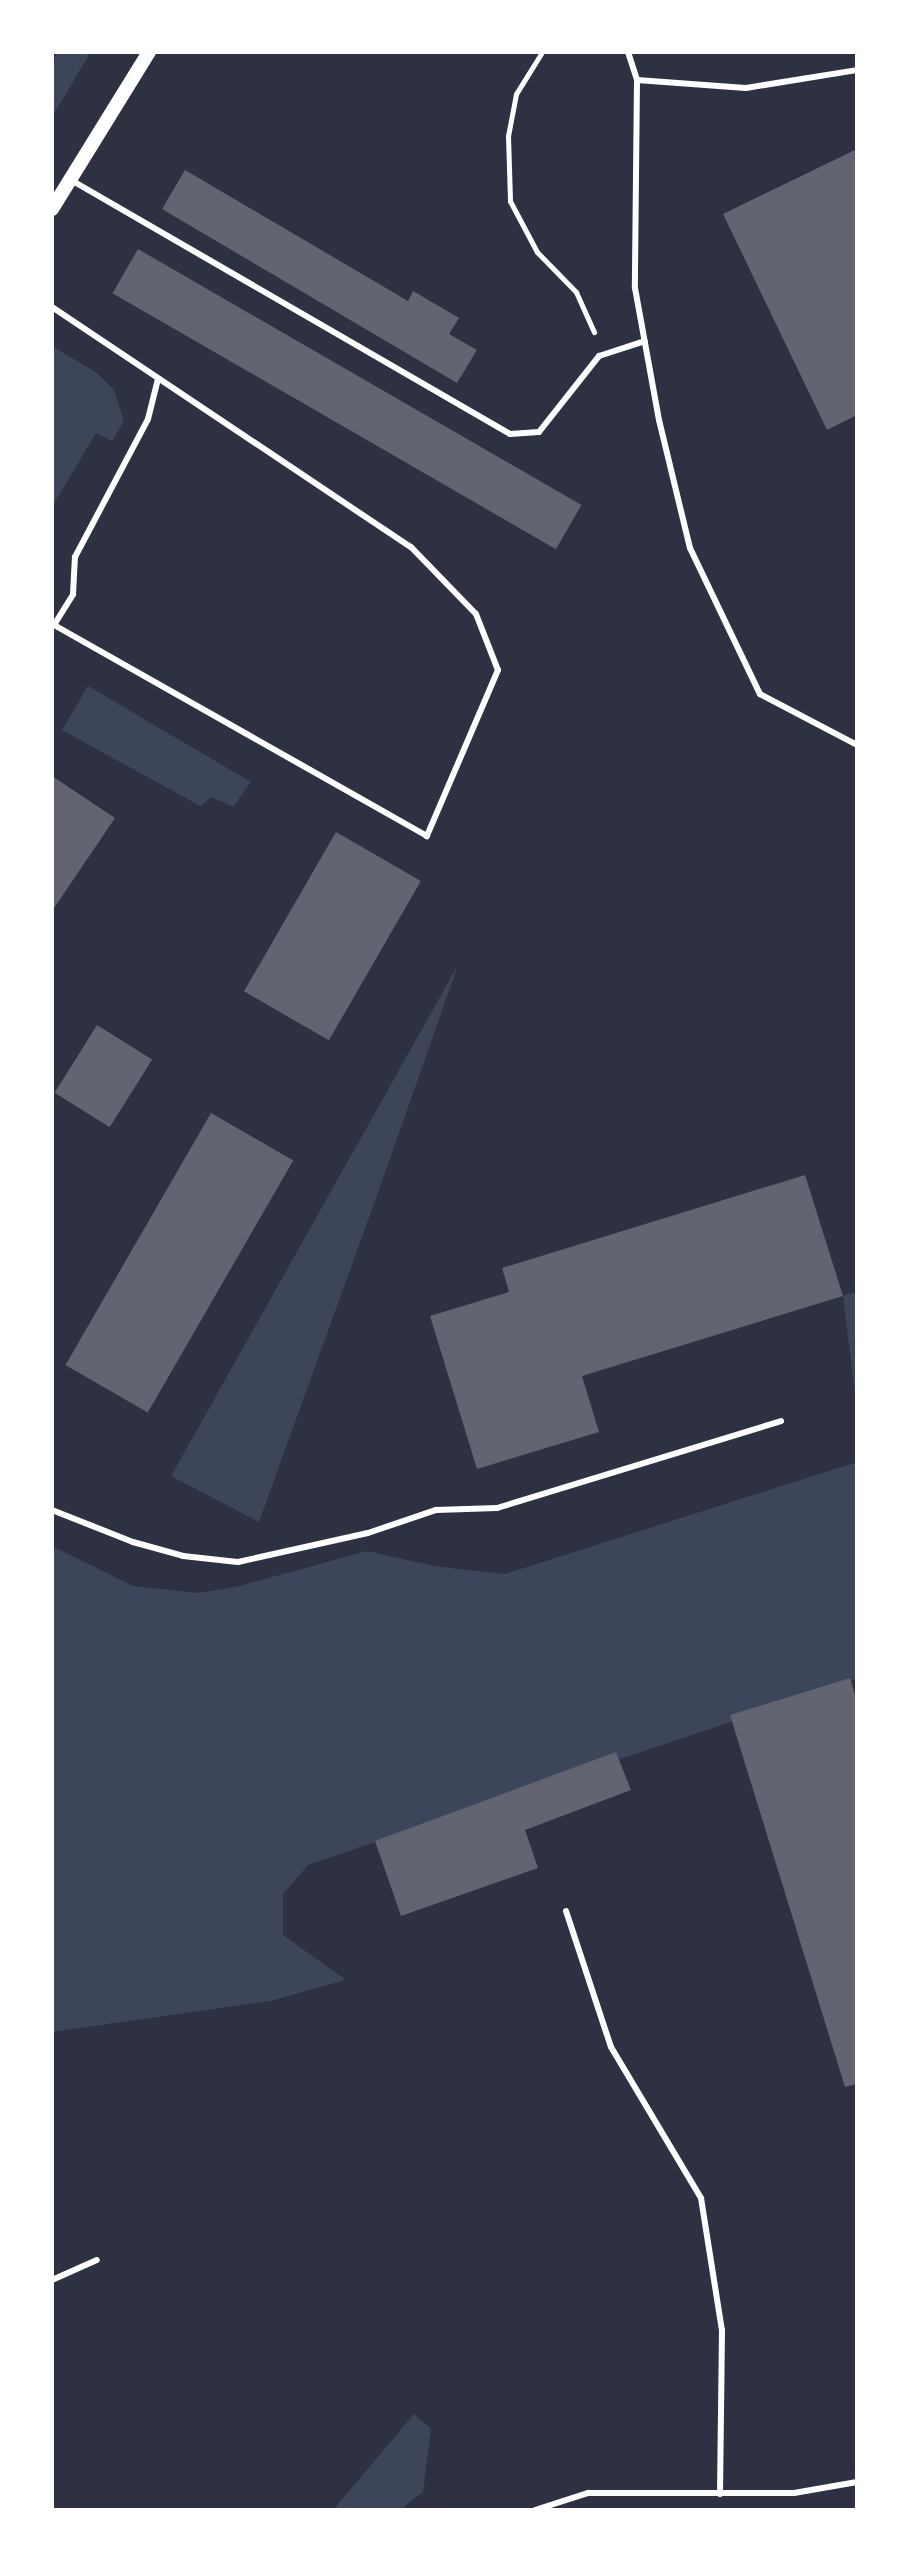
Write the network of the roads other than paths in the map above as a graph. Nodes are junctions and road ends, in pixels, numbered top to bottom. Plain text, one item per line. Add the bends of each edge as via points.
1 (149, 52) edge
2 (628, 52) edge
3 (857, 70) edge
4 (637, 80) junction
5 (71, 180) junction
6 (52, 209) edge
7 (52, 307) edge
8 (645, 341) junction
9 (158, 379) junction
10 (857, 745) edge
11 (781, 1421) dead end
12 (52, 1510) edge
13 (566, 1911) dead end
14 (97, 2260) dead end
15 (52, 2280) edge
16 (857, 2482) edge
17 (720, 2494) junction
18 (535, 2510) edge

1 - 5 street
2 - 4 lane
3 - 4 lane via 746,88
4 - 8 lane via 635,288
5 - 6 street
5 - 8 lane via 510,434 539,432 599,356
7 - 9 lane
8 - 10 lane via 690,548 760,694
9 - 9 lane via 411,547 476,614 498,670 427,836 54,625 73,594 75,557 148,419
11 - 12 lane via 497,1508 436,1510 368,1533 238,1562 183,1556
13 - 17 lane via 611,2047 701,2198 722,2330
14 - 15 lane
16 - 17 lane via 794,2493
17 - 18 lane via 588,2493

